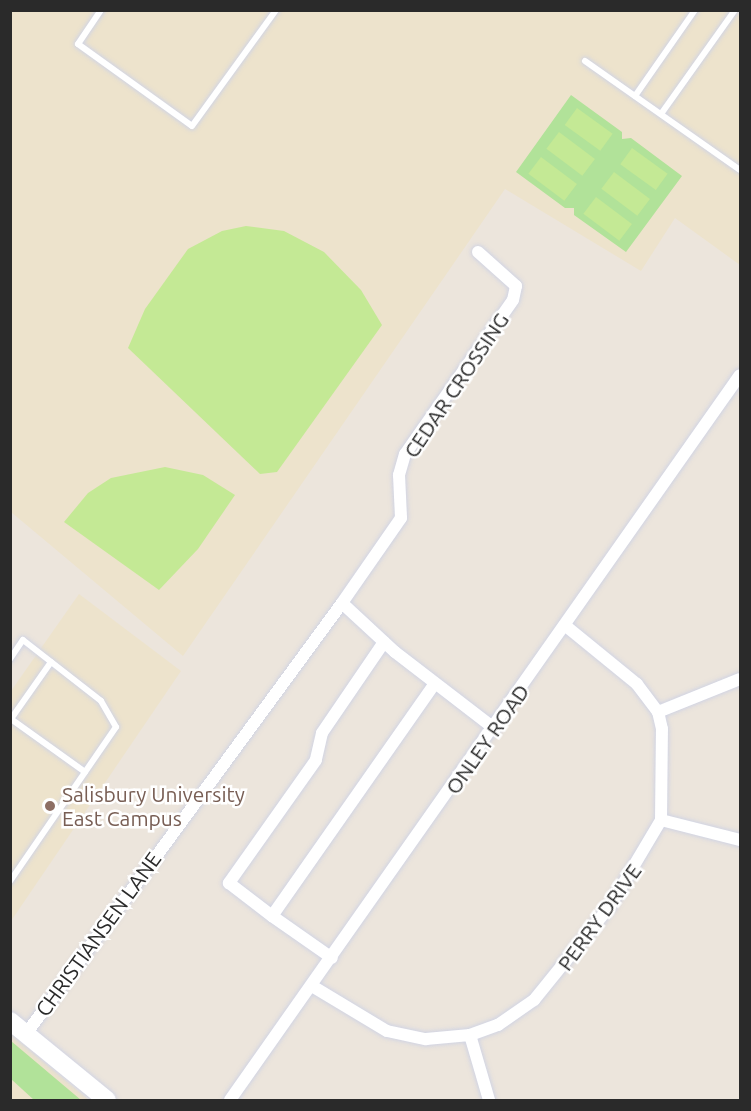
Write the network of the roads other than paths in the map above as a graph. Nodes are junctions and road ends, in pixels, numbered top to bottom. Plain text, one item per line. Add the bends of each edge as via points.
1 (101, 10) edge
2 (276, 10) edge
3 (695, 10) edge
4 (735, 10) edge
5 (585, 61) dead end
6 (635, 96) junction
7 (660, 114) junction
8 (741, 170) edge
9 (478, 252) dead end
10 (741, 375) edge
11 (342, 603) junction
12 (566, 626) junction
13 (384, 642) junction
14 (10, 659) edge
15 (51, 662) junction
16 (741, 679) edge
17 (435, 683) junction
18 (658, 712) junction
19 (495, 729) junction
20 (85, 772) junction
21 (661, 820) junction
22 (741, 840) edge
23 (10, 881) edge
24 (272, 915) junction
25 (332, 958) junction
26 (312, 986) junction
27 (10, 1021) edge
28 (26, 1034) junction
29 (470, 1035) junction
30 (107, 1101) edge
31 (230, 1101) edge
32 (489, 1101) edge

1 - 2 lane via 78,44 192,126
3 - 6 lane
4 - 7 lane
5 - 6 lane
6 - 7 lane
7 - 8 lane
9 - 11 street, CEDAR CROSSING via 516,286 513,300 405,454 399,475 401,518
10 - 12 street, ONLEY ROAD
11 - 13 street
11 - 28 street, CHRISTIANSEN LANE
12 - 18 street via 614,660
12 - 19 street, ONLEY ROAD
13 - 17 street
13 - 24 street via 322,733 316,760 229,883
14 - 15 lane via 23,640
15 - 20 lane via 101,701 116,727
15 - 20 lane via 11,719
16 - 18 street
17 - 19 street
17 - 24 street
18 - 21 street, PERRY DRIVE via 665,755
19 - 25 street, ONLEY ROAD
20 - 23 lane
21 - 22 street
21 - 29 street, PERRY DRIVE via 610,906 534,1000 498,1026
24 - 25 street
25 - 26 street, ONLEY ROAD
26 - 29 street, PERRY DRIVE via 387,1031 426,1039
26 - 31 street, ONLEY ROAD
27 - 28 street
28 - 30 street
29 - 32 street

